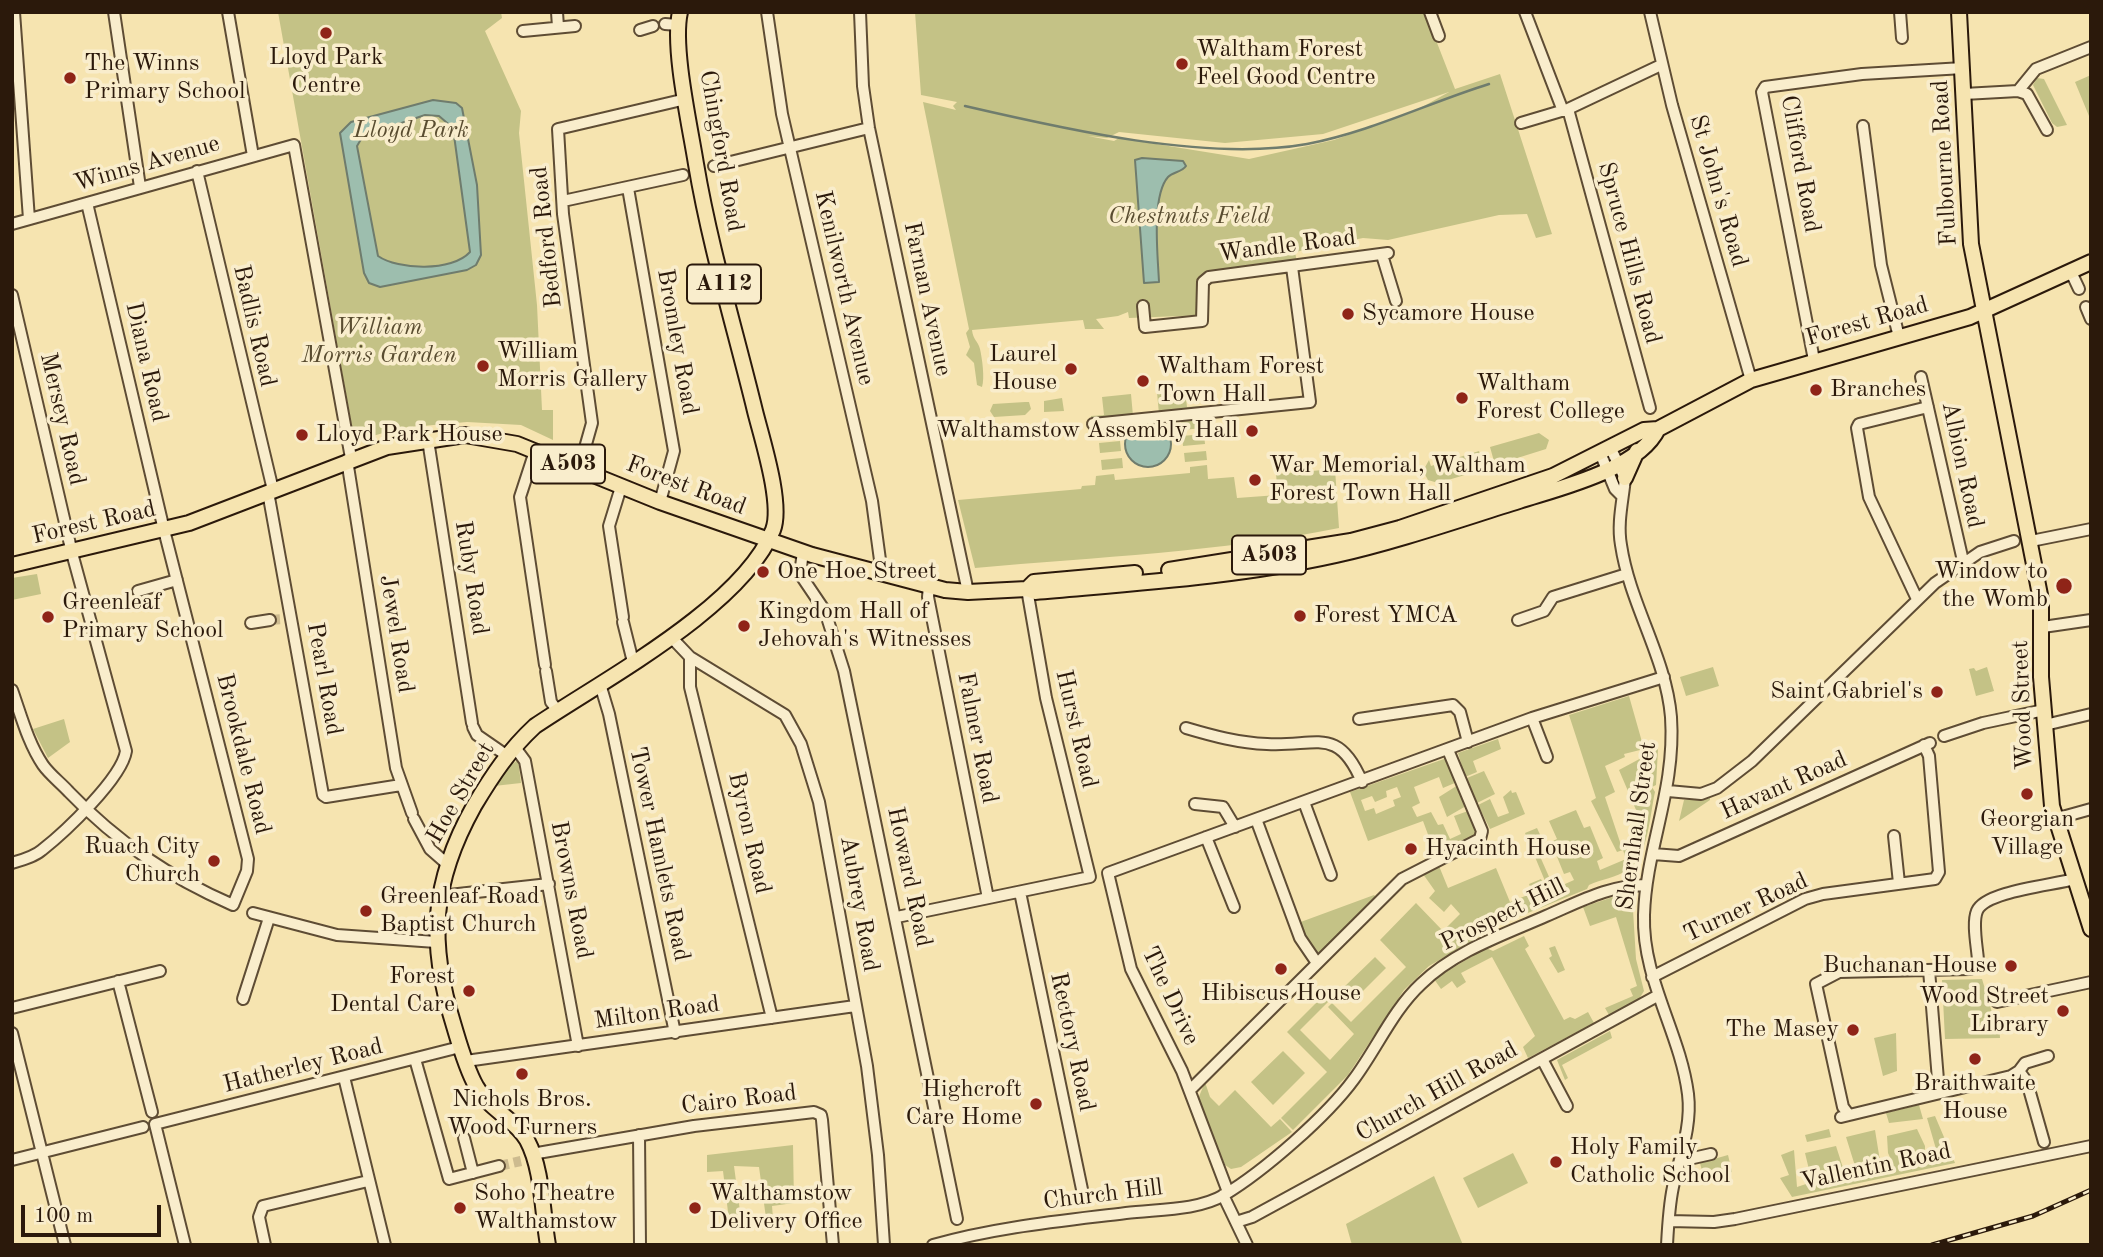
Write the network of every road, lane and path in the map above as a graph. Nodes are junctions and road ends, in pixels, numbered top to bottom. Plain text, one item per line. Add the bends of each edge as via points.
1 (13, 12) edge
2 (114, 12) edge
3 (228, 12) edge
4 (557, 12) edge
5 (767, 12) edge
6 (860, 12) edge
7 (1430, 12) edge
8 (1525, 12) edge
9 (1650, 12) edge
10 (1900, 12) edge
11 (1959, 12) edge
12 (674, 20) edge
13 (575, 26) dead end
14 (653, 26) dead end
15 (558, 27) junction
16 (639, 30) dead end
17 (523, 31) dead end
18 (1439, 36) dead end
19 (1902, 38) dead end
20 (2091, 47) edge
21 (1661, 65) junction
22 (1963, 68) junction
23 (2018, 91) junction
24 (1964, 94) junction
25 (686, 99) junction
26 (1565, 110) junction
27 (1521, 123) dead end
28 (1863, 126) dead end
29 (869, 128) junction
30 (2047, 130) dead end
31 (294, 145) joint
32 (789, 147) junction
33 (253, 156) junction
34 (714, 166) dead end
35 (197, 171) junction
36 (683, 175) dead end
37 (140, 187) junction
38 (628, 188) junction
39 (563, 201) junction
40 (87, 203) junction
41 (29, 219) junction
42 (12, 224) edge
43 (2091, 262) edge
44 (1293, 267) junction
45 (2071, 272) junction
46 (2078, 289) dead end
47 (12, 295) edge
48 (1396, 301) dead end
49 (1143, 306) dead end
50 (2086, 307) dead end
51 (1985, 310) junction
52 (2091, 319) edge
53 (1899, 337) junction
54 (1814, 360) junction
55 (1921, 377) dead end
56 (1751, 380) junction
57 (1928, 407) junction
58 (1650, 408) dead end
59 (1093, 424) dead end
60 (1657, 429) junction
61 (428, 440) junction
62 (535, 451) junction
63 (1606, 452) junction
64 (1637, 452) junction
65 (349, 459) junction
66 (1613, 466) junction
67 (579, 469) junction
68 (1625, 478) junction
69 (621, 487) junction
70 (271, 491) junction
71 (1621, 495) junction
72 (661, 498) junction
73 (2091, 529) edge
74 (164, 530) junction
75 (767, 541) junction
76 (2014, 541) dead end
77 (2031, 541) junction
78 (72, 553) junction
79 (802, 557) junction
80 (1963, 561) junction
81 (12, 565) edge
82 (878, 573) junction
83 (1628, 574) junction
84 (177, 580) junction
85 (929, 586) junction
86 (1027, 589) junction
87 (138, 591) dead end
88 (968, 592) junction
89 (1917, 599) junction
90 (270, 620) tunnel mouth
91 (1518, 620) dead end
92 (2091, 620) edge
93 (251, 623) dead end
94 (2043, 627) junction
95 (671, 637) junction
96 (690, 657) junction
97 (633, 662) junction
98 (1664, 677) junction
99 (600, 684) junction
100 (12, 690) edge
101 (558, 711) junction
102 (2091, 714) edge
103 (2045, 717) junction
104 (1532, 718) junction
105 (1359, 719) dead end
106 (1186, 728) dead end
107 (1944, 736) dead end
108 (1468, 742) junction
109 (1927, 744) joint
110 (510, 750) junction
111 (1448, 750) junction
112 (1547, 757) dead end
113 (1362, 782) junction
114 (401, 785) junction
115 (1668, 791) junction
116 (1304, 802) junction
117 (1195, 804) dead end
118 (85, 808) junction
119 (2091, 809) edge
120 (1256, 819) junction
121 (2055, 819) junction
122 (1235, 827) junction
123 (1894, 836) dead end
124 (1206, 838) junction
125 (1653, 854) junction
126 (12, 863) edge
127 (446, 863) junction
128 (1331, 874) dead end
129 (2074, 879) junction
130 (1899, 883) junction
131 (549, 884) junction
132 (1646, 885) junction
133 (1020, 892) junction
134 (440, 896) junction
135 (988, 898) junction
136 (2086, 900) edge
137 (1234, 907) dead end
138 (253, 913) dead end
139 (897, 917) junction
140 (269, 918) junction
141 (2091, 929) edge
142 (436, 942) junction
143 (1317, 963) junction
144 (1929, 970) junction
145 (160, 971) dead end
146 (1652, 977) junction
147 (118, 981) junction
148 (2091, 982) edge
149 (1657, 996) junction
150 (243, 999) dead end
151 (1997, 1002) dead end
152 (855, 1006) junction
153 (12, 1008) edge
154 (772, 1018) junction
155 (12, 1033) edge
156 (675, 1033) junction
157 (578, 1046) junction
158 (463, 1054) junction
159 (2048, 1056) dead end
160 (415, 1059) junction
161 (1542, 1059) junction
162 (2019, 1071) junction
163 (344, 1077) junction
164 (1190, 1090) junction
165 (1939, 1092) junction
166 (1567, 1106) dead end
167 (152, 1112) dead end
168 (149, 1126) junction
169 (639, 1135) junction
170 (464, 1138) dead end
171 (2043, 1142) dead end
172 (2091, 1146) edge
173 (42, 1153) junction
174 (1711, 1154) dead end
175 (529, 1158) junction
176 (12, 1160) edge
177 (1680, 1161) junction
178 (499, 1166) tunnel mouth
179 (473, 1173) junction
180 (368, 1181) junction
181 (1226, 1193) junction
182 (1084, 1199) dead end
183 (957, 1219) dead end
184 (1669, 1220) junction
185 (1236, 1222) junction
186 (982, 1233) junction
187 (65, 1245) edge
188 (185, 1245) edge
189 (265, 1245) edge
190 (384, 1245) edge
191 (548, 1245) edge
192 (640, 1245) edge
193 (834, 1245) edge
194 (884, 1245) edge
195 (933, 1245) edge
196 (985, 1245) edge
197 (1247, 1245) edge
198 (1667, 1245) edge

1 - 41 street
2 - 37 street
3 - 33 street
4 - 15 street
5 - 32 street, Kenilworth Avenue
6 - 29 street, Farnan Avenue
7 - 18 street
8 - 26 street, Spruce Hills Road
9 - 21 street, St John's Road
10 - 19 street
11 - 22 main road, Fulbourne Road
12 - 25 main road, Chingford Road / A112
13 - 15 street
14 - 16 street
15 - 17 street
20 - 23 street via 2036,69
21 - 26 street
21 - 56 street, St John's Road
22 - 24 main road, Fulbourne Road
22 - 54 street, Clifford Road via 1795,81 1762,92
23 - 24 street
23 - 30 street via 2027,94
24 - 51 main road, Fulbourne Road via 1971,244
25 - 39 street, Bedford Road via 560,127
25 - 75 main road, Chingford Road / A112 via 700,183 773,495 776,518
26 - 27 street
26 - 58 street, Spruce Hills Road
28 - 53 street via 1881,265
29 - 32 street
29 - 88 street, Farnan Avenue
31 - 33 street, Winns Avenue
31 - 65 street, Jewel Road
32 - 34 street
32 - 82 street, Kenilworth Avenue via 872,500
33 - 35 street, Winns Avenue
35 - 37 street, Winns Avenue
35 - 70 street, Badlis Road
36 - 38 street
37 - 40 street, Winns Avenue
38 - 39 street
38 - 72 street, Bromley Road via 674,451
39 - 67 street, Bedford Road via 592,432
40 - 41 street, Winns Avenue
40 - 74 street, Diana Road
41 - 42 street, Winns Avenue
43 - 45 main road, Forest Road / A503
44 - 48 street, Wandle Road via 1385,254
44 - 49 street, Wandle Road via 1209,277 1203,282 1202,321 1145,327
44 - 59 street via 1310,402
45 - 46 street
45 - 51 main road, Forest Road / A503
47 - 78 street, Mersey Road
50 - 52 street
51 - 53 main road, Forest Road / A503
51 - 77 main road, Wood Street
53 - 54 main road, Forest Road / A503
54 - 56 main road, Forest Road / A503
55 - 57 street, Albion Road
56 - 60 main road, Forest Road / A503
57 - 80 street, Albion Road
57 - 89 street via 1857,428 1869,497
60 - 63 main road, Forest Road / A503 via 1644,430
60 - 64 main road, Forest Road / A503 via 1653,440
61 - 62 main road, Forest Road / A503 via 476,436
61 - 65 main road, Forest Road / A503
61 - 110 street, Ruby Road via 472,725 477,735
62 - 67 main road, Forest Road / A503
62 - 101 street via 520,497 551,702
63 - 66 street
63 - 86 main road, Forest Road / A503 via 1499,496 1350,541 1172,570 1034,582
64 - 66 main road, Forest Road / A503
64 - 68 main road
65 - 70 main road, Forest Road / A503
65 - 114 street, Jewel Road
66 - 68 street
66 - 71 street via 1615,489
66 - 86 main road, Forest Road / A503 via 1586,480 1466,519 1333,555 1206,576 1035,592
67 - 69 main road, Forest Road / A503
68 - 71 street, Shernhall Street
69 - 72 main road, Forest Road / A503
69 - 97 street via 609,526
70 - 74 main road, Forest Road / A503
70 - 114 street, Pearl Road via 288,618 323,795
71 - 83 street, Shernhall Street via 1620,543
72 - 75 main road, Forest Road / A503
73 - 77 street
74 - 78 main road, Forest Road / A503
74 - 84 street, Brookdale Road
75 - 79 main road, Forest Road / A503
75 - 95 main road, Hoe Street / A112 via 719,598
76 - 80 street
77 - 94 main road, Wood Street
78 - 81 main road, Forest Road / A503
78 - 118 street, Mersey Road via 127,751 119,773
79 - 82 main road, Forest Road / A503
79 - 139 street, Howard Road via 800,574 825,611 840,655
80 - 89 street
82 - 85 main road, Forest Road / A503
83 - 91 street via 1553,597 1544,611
83 - 98 street, Shernhall Street
84 - 87 street
84 - 118 street, Brookdale Road via 247,859 233,905 160,869
85 - 88 main road, Forest Road / A503
85 - 135 street, Falmer Road
86 - 88 main road, Forest Road / A503
86 - 133 street, Hurst Road via 1046,698 1090,877
89 - 115 street via 1752,761 1717,788 1701,794
90 - 93 street
92 - 94 street
94 - 103 main road, Wood Street
95 - 96 street, Aubrey Road
95 - 97 main road, Hoe Street / A112
96 - 152 street, Aubrey Road via 780,712 794,728 819,802
96 - 154 street, Byron Road via 690,687
97 - 99 main road, Hoe Street / A112
98 - 104 street, The Drive
98 - 115 street, Shernhall Street via 1671,719
99 - 101 main road, Hoe Street / A112
99 - 156 street, Tower Hamlets Road
100 - 118 street via 43,765
101 - 110 main road, Hoe Street / A112
102 - 103 street
103 - 107 street via 1983,723
103 - 121 main road, Wood Street
104 - 108 street, The Drive
104 - 112 street
105 - 108 street via 1452,705 1460,712
106 - 113 street via 1264,744 1329,742 1351,760
108 - 111 street, The Drive
109 - 125 street, Havant Road via 1679,856
109 - 130 street, Turner Road via 1939,872 1935,879
110 - 127 main road, Hoe Street / A112 via 460,830
110 - 131 street, Browns Road via 525,761
111 - 113 street, The Drive
111 - 143 street via 1482,831 1480,839 1402,879
113 - 116 street, The Drive
114 - 127 street, Jewel Road via 430,849
115 - 125 street, Shernhall Street
116 - 120 street, The Drive
116 - 128 street
117 - 122 street via 1223,807
118 - 126 street, Mersey Road via 42,850
119 - 121 street
120 - 122 street, The Drive
120 - 143 street via 1300,938
121 - 129 main road, Wood Street
122 - 124 street, The Drive
123 - 130 street
124 - 137 street
124 - 164 street, The Drive via 1108,873 1131,969
125 - 132 street, Shernhall Street
127 - 134 main road, Hoe Street / A112
129 - 136 main road, Wood Street
129 - 144 street via 2011,892 1980,906 1978,960 1973,968
130 - 146 street, Turner Road via 1805,899
131 - 134 street
131 - 157 street, Browns Road
132 - 146 street, Shernhall Street via 1645,942
132 - 181 street, Prospect Hill via 1625,885 1596,894 1470,950 1429,976 1404,1002 1352,1082 1282,1150
133 - 135 street
133 - 182 street, Rectory Road
134 - 142 main road, Hoe Street / A112
135 - 139 street
136 - 141 main road, Wood Street
138 - 140 street
139 - 183 street, Howard Road
140 - 142 street via 337,935
140 - 150 street
142 - 158 main road, Hoe Street / A112 via 446,999
143 - 164 street
144 - 165 street
144 - 165 street via 1839,972 1816,984 1845,1116
145 - 147 street
146 - 149 street, Shernhall Street
147 - 153 street
147 - 167 street
148 - 151 street
149 - 161 street, Church Hill Road
149 - 177 street, Shernhall Street via 1682,1059 1688,1097
152 - 154 street, Milton Road
152 - 194 street, Aubrey Road via 873,1101
154 - 156 street, Milton Road
155 - 173 street
156 - 157 street, Milton Road
157 - 158 street, Milton Road
158 - 160 street, Hatherley Road
158 - 175 main road, Hoe Street / A112 via 485,1099 526,1138
159 - 162 street via 2025,1063
160 - 163 street, Hatherley Road
160 - 179 street via 449,1179
161 - 166 street
161 - 185 street, Church Hill Road
162 - 165 street
162 - 171 street
163 - 168 street, Hatherley Road
163 - 180 street
164 - 181 street, The Drive
168 - 173 street, Hatherley Road
168 - 188 street
169 - 175 street, Cairo Road
169 - 192 street
169 - 193 street, Cairo Road via 767,1117 821,1115
170 - 179 street
172 - 184 street, Vallentin Road via 1735,1219
173 - 176 street, Hatherley Road
173 - 187 street
174 - 177 street
175 - 191 main road, Hoe Street / A112
177 - 184 street, Shernhall Street
178 - 179 street
180 - 189 street via 262,1206 259,1217
180 - 190 street
181 - 185 street
181 - 186 street, Church Hill via 1185,1206
184 - 198 street, Shernhall Street
185 - 197 street
186 - 195 street, Church Hill
186 - 196 street

